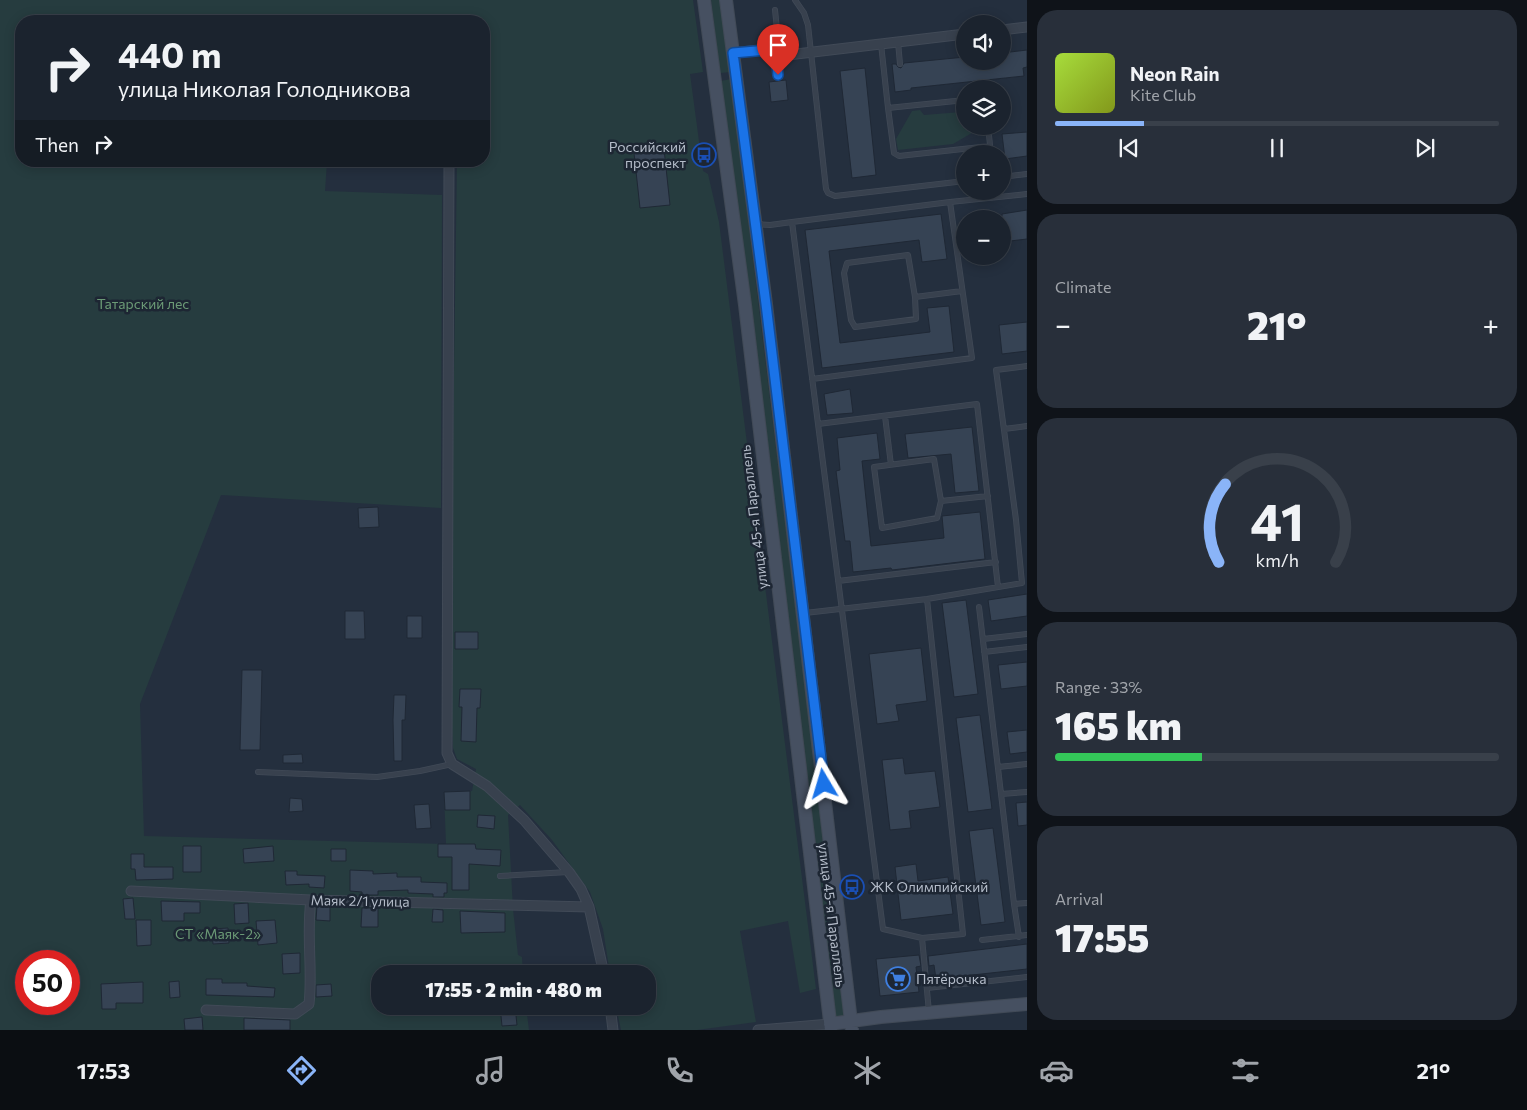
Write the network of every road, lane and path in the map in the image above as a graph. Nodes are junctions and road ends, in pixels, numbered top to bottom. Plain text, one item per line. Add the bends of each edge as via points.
1 (704, 0) edge
2 (726, 0) edge
3 (795, 0) edge
4 (775, 10) dead end
5 (1027, 27) edge
6 (1011, 29) edge
7 (956, 35) edge
8 (898, 42) junction
9 (881, 44) junction
10 (766, 50) junction
11 (811, 52) junction
12 (733, 53) junction
13 (776, 56) junction
14 (900, 64) dead end
15 (778, 75) dead end
16 (956, 101) edge
17 (888, 108) junction
18 (956, 149) edge
19 (449, 167) edge
20 (1027, 174) edge
21 (1011, 176) edge
22 (956, 182) edge
23 (1027, 194) edge
24 (950, 202) junction
25 (792, 222) junction
26 (756, 224) junction
27 (962, 291) junction
28 (915, 297) junction
29 (1027, 366) edge
30 (812, 379) junction
31 (886, 416) junction
32 (818, 424) junction
33 (1027, 426) edge
34 (1004, 429) junction
35 (891, 465) junction
36 (988, 496) junction
37 (941, 501) junction
38 (996, 562) junction
39 (1024, 563) edge
40 (838, 581) junction
41 (998, 587) junction
42 (927, 599) junction
43 (979, 607) dead end
44 (842, 608) junction
45 (803, 613) junction
46 (1027, 634) edge
47 (983, 639) junction
48 (1027, 647) edge
49 (984, 652) junction
50 (452, 764) junction
51 (1027, 764) edge
52 (998, 768) junction
53 (258, 772) dead end
54 (1027, 792) edge
55 (1001, 794) junction
56 (569, 872) junction
57 (500, 876) dead end
58 (131, 891) dead end
59 (311, 900) junction
60 (1027, 903) edge
61 (1014, 904) junction
62 (589, 907) junction
63 (1027, 935) edge
64 (1019, 937) junction
65 (922, 938) junction
66 (982, 940) dead end
67 (602, 965) edge
68 (1027, 977) edge
69 (927, 988) junction
70 (1027, 1004) edge
71 (206, 1010) dead end
72 (930, 1013) junction
73 (612, 1015) edge
74 (852, 1025) edge
75 (831, 1027) edge
76 (614, 1030) edge
77 (758, 1030) edge

1 - 75 main road, улица 45-я Параллель via 745,305
2 - 12 main road, улица 45-я Параллель
3 - 11 lane via 807,18
4 - 10 lane via 777,30 766,39
5 - 6 street
7 - 8 street
8 - 9 street
8 - 14 lane
9 - 11 street
9 - 17 lane
10 - 12 street
10 - 13 street via 769,56
11 - 13 street
11 - 22 lane via 826,188 831,195
12 - 26 main road, улица 45-я Параллель
13 - 15 lane
16 - 17 lane
17 - 18 lane via 896,155
19 - 50 street via 447,753
20 - 21 lane
23 - 24 lane
24 - 25 lane
24 - 27 lane
25 - 26 lane
25 - 30 lane
26 - 45 main road, улица 45-я Параллель
27 - 28 lane
27 - 30 lane via 972,358
28 - 28 lane via 916,319 855,327 851,320 844,273 847,263 908,255
29 - 34 lane via 996,370
30 - 32 lane
31 - 32 lane
31 - 35 lane
31 - 36 lane via 977,404
32 - 40 lane
33 - 34 lane
34 - 39 lane
35 - 37 lane via 934,459
35 - 37 lane via 874,468 882,528 937,518
36 - 37 lane
36 - 38 lane
38 - 40 lane
38 - 41 lane
39 - 41 lane via 1022,583
40 - 44 lane
41 - 42 lane
42 - 44 lane
42 - 65 lane via 963,934
43 - 47 lane
44 - 45 lane
44 - 65 lane via 883,930
45 - 74 main road, улица 45-я Параллель
46 - 47 lane
47 - 49 lane
48 - 49 lane
49 - 52 lane
50 - 53 lane via 376,777
50 - 56 street via 487,786 524,820
51 - 52 lane
52 - 55 lane
54 - 55 lane
55 - 61 lane
56 - 57 lane
56 - 62 street
58 - 59 street, Маяк 2/1 улица
59 - 62 street, Маяк 2/1 улица
59 - 71 street via 308,1004 295,1014
60 - 61 lane
61 - 64 lane
62 - 67 street
63 - 64 lane
64 - 66 lane
65 - 69 lane
68 - 69 lane
69 - 72 lane
70 - 72 main road
72 - 74 main road
73 - 76 street
74 - 75 main road
75 - 77 street

